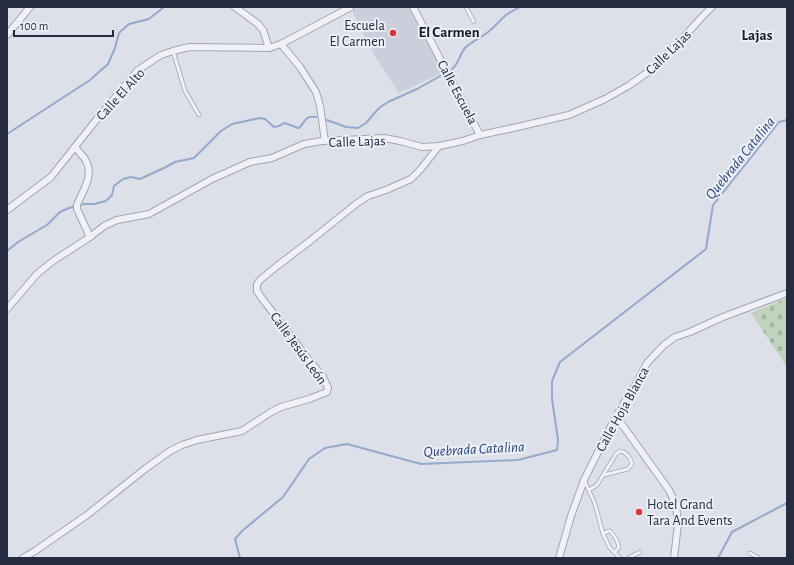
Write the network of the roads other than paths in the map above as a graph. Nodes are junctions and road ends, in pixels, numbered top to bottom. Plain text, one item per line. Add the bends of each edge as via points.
1 (30, 7) edge
2 (235, 7) edge
3 (351, 7) edge
4 (413, 7) edge
5 (466, 7) edge
6 (712, 7) edge
7 (474, 22) dead end
8 (7, 35) edge
9 (282, 44) junction
10 (269, 48) junction
11 (173, 51) junction
12 (199, 115) dead end
13 (480, 135) junction
14 (324, 142) junction
15 (439, 146) junction
16 (74, 147) junction
17 (7, 210) edge
18 (90, 237) junction
19 (787, 293) edge
20 (7, 309) edge
21 (616, 416) junction
22 (604, 475) junction
23 (584, 480) junction
24 (589, 490) junction
25 (603, 534) junction
26 (615, 552) junction
27 (640, 552) dead end
28 (750, 553) dead end
29 (23, 558) edge
30 (559, 558) edge
31 (620, 558) edge
32 (628, 558) edge
33 (674, 558) edge
34 (759, 558) edge

1 - 8 street
2 - 10 street via 263,30
3 - 9 street, Calle El Alto
4 - 13 street, Calle Escuela
5 - 7 lane
6 - 13 street, Calle Lajas via 651,70 605,99 569,115
9 - 10 street, Calle El Alto
9 - 14 street via 316,92
10 - 11 street, Calle El Alto via 189,47
11 - 12 lane via 185,91
11 - 16 street, Calle El Alto via 161,55 138,70
13 - 15 street, Calle Lajas
14 - 15 street, Calle Lajas via 384,138 422,147
14 - 18 street, Calle Lajas via 304,144 272,158 250,162 212,179 149,214 117,220
15 - 29 street, Calle Jesús León via 411,178 368,196 356,204 257,284 257,291 261,297 323,377 327,392 271,412 242,431 182,445
16 - 17 street, Calle El Alto via 51,177
16 - 18 street via 88,166 89,179 77,209
18 - 20 street, Calle Lajas via 52,261 37,274
19 - 21 street, Calle Hoja Blanca via 675,337 647,363
21 - 23 street, Calle Hoja Blanca
21 - 33 street via 669,490 676,506 678,524
22 - 22 lane via 620,451 631,460 632,464 628,469
22 - 24 lane via 597,485
23 - 24 lane
23 - 30 street, Calle Hoja Blanca
24 - 25 lane
25 - 26 lane
25 - 26 lane via 608,531 612,533 619,547
26 - 31 lane
27 - 32 lane
28 - 34 lane

